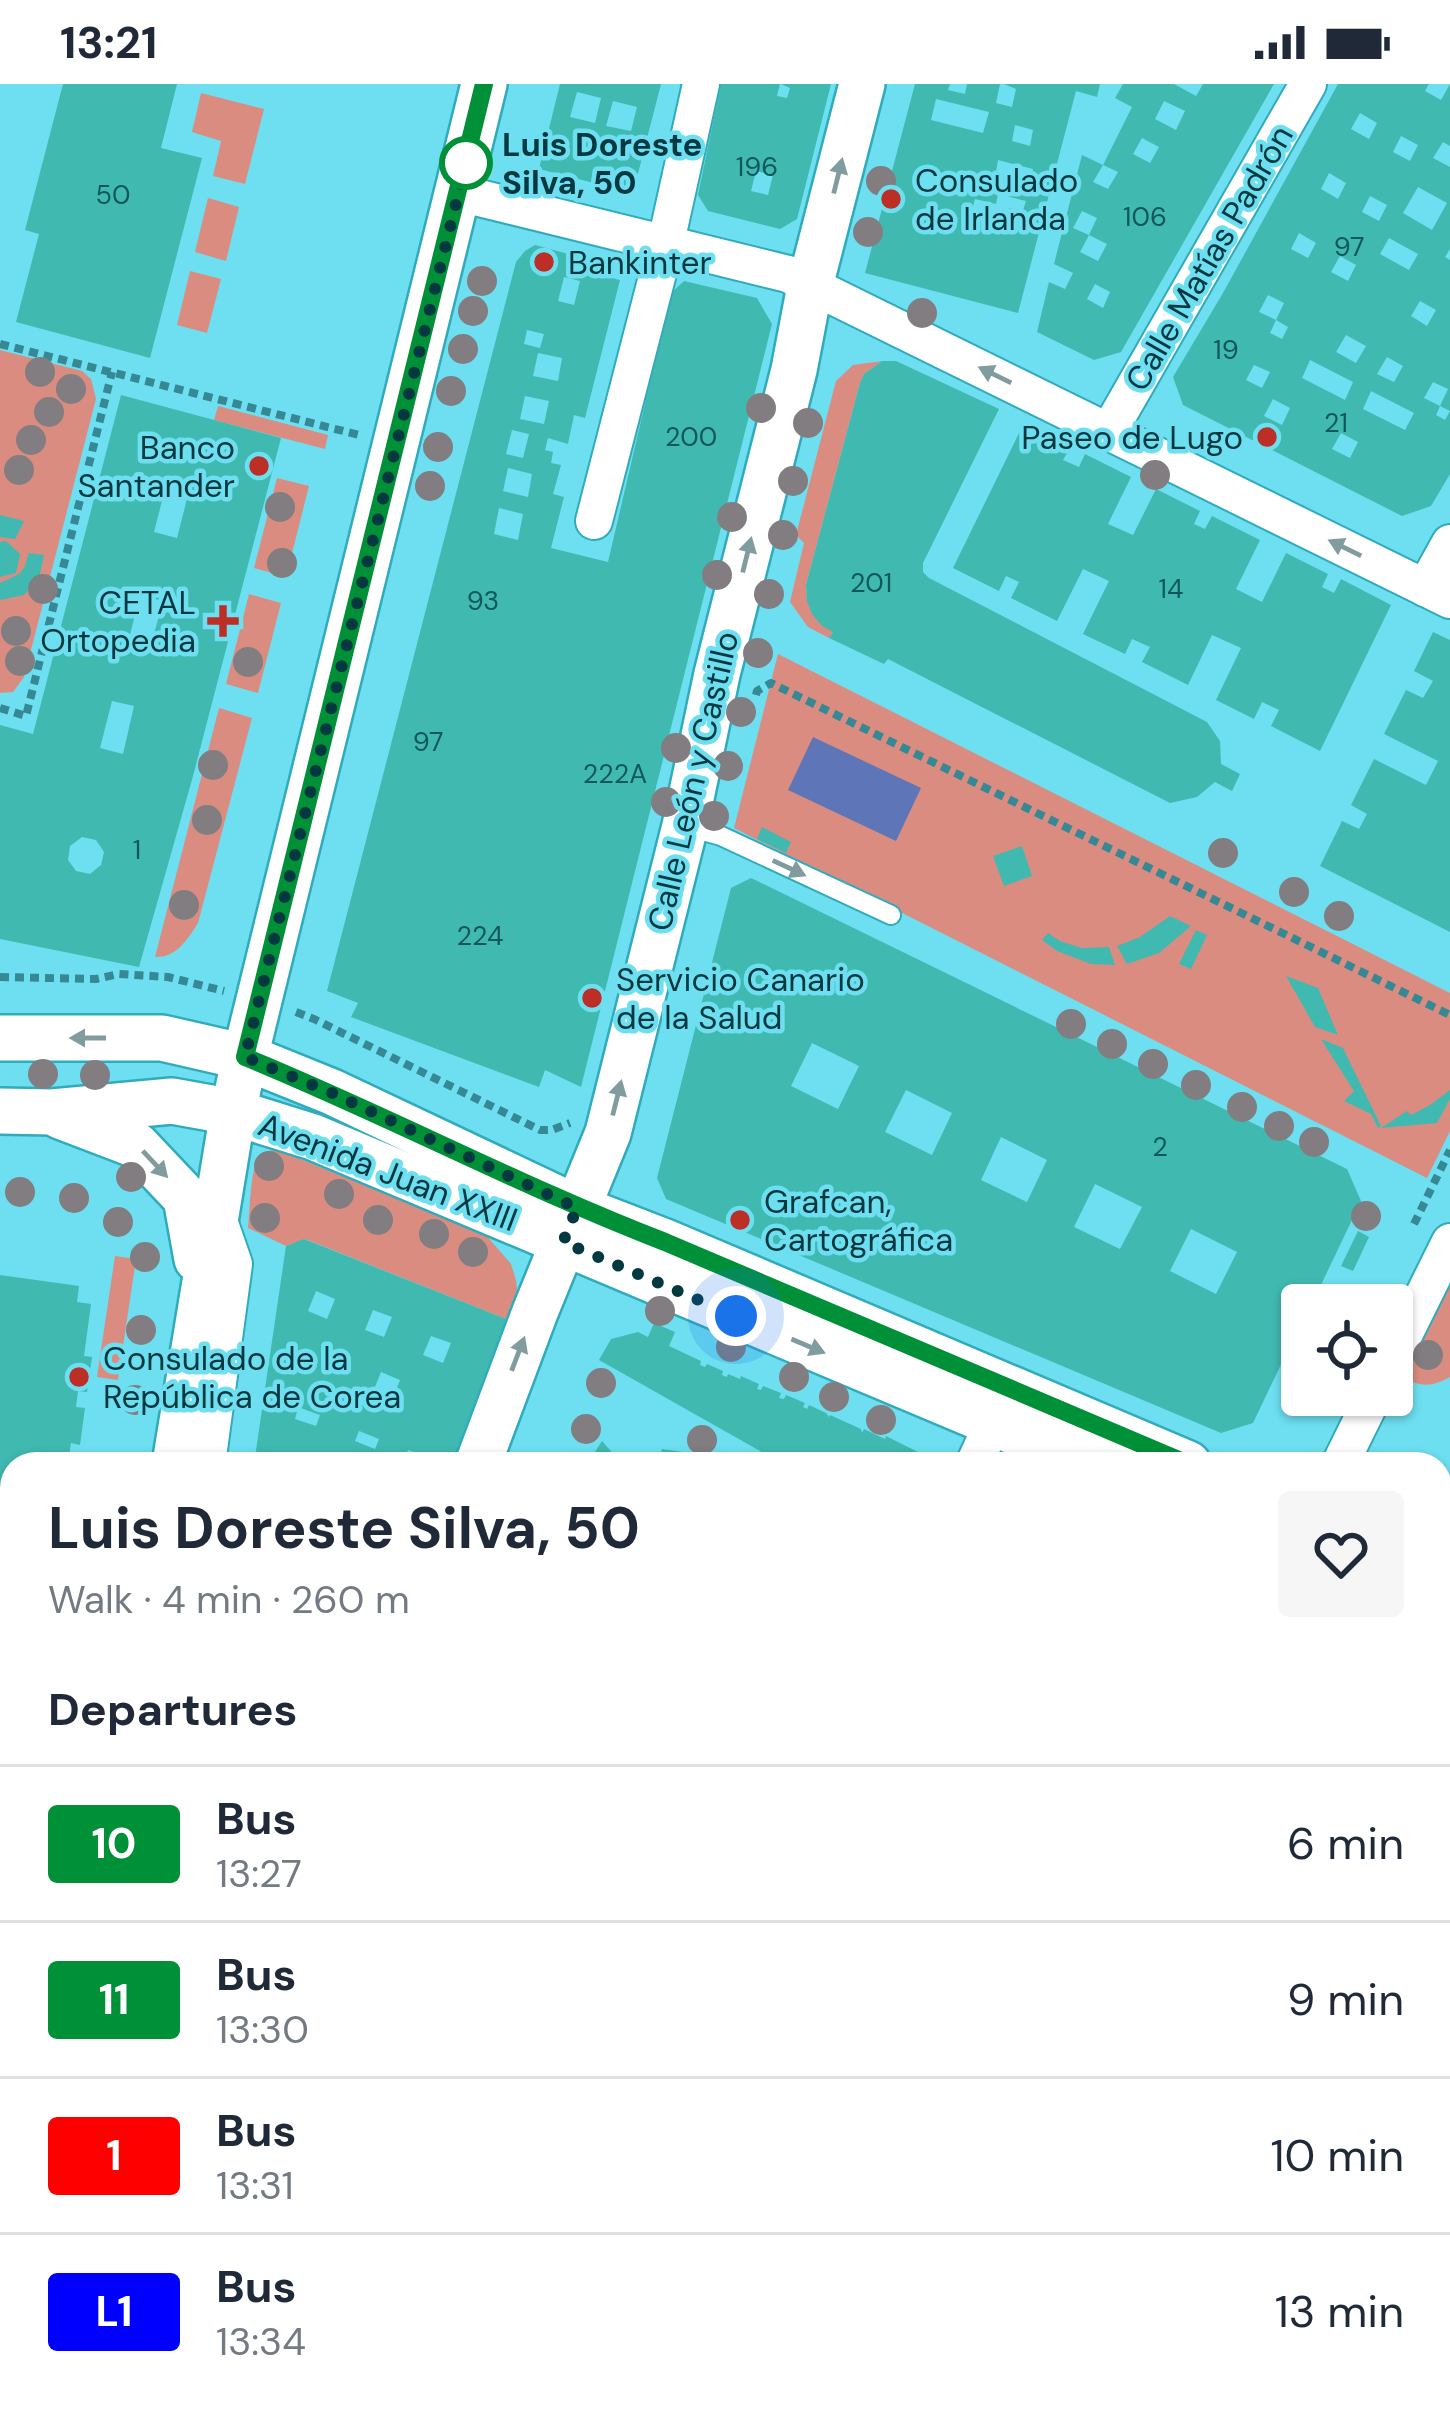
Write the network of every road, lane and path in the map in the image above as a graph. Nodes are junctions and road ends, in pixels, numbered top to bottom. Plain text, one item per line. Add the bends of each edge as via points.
1 (484, 84) edge
2 (701, 84) edge
3 (862, 84) edge
4 (1308, 84) edge
5 (459, 193) junction
6 (666, 242) junction
7 (810, 286) junction
8 (0, 344) edge
9 (112, 372) junction
10 (1109, 431) junction
11 (395, 445) junction
12 (594, 520) dead end
13 (1450, 543) edge
14 (1438, 594) edge
15 (0, 708) edge
16 (753, 708) dead end
17 (685, 826) junction
18 (891, 915) dead end
19 (0, 977) edge
20 (259, 999) junction
21 (1450, 1015) edge
22 (0, 1038) edge
23 (245, 1057) junction
24 (0, 1111) edge
25 (52, 1112) junction
26 (233, 1112) junction
27 (608, 1132) junction
28 (216, 1211) junction
29 (570, 1225) junction
30 (1450, 1242) edge
31 (203, 1299) junction
32 (1413, 1317) edge
33 (1364, 1416) edge
34 (993, 1423) junction
35 (177, 1452) edge
36 (209, 1452) edge
37 (483, 1452) edge
38 (980, 1452) edge
39 (1062, 1452) edge
40 (1160, 1452) edge
41 (1346, 1452) edge

1 - 5 street
2 - 6 street
7 -> 3 street, Calle León y Castillo
4 - 10 street, Calle Matías Padrón
5 - 6 street
5 - 11 street
6 - 7 street
6 - 12 street
10 -> 7 street
17 -> 7 street, Calle León y Castillo
8 - 9 path
9 - 11 path
9 - 15 path via 26,716
14 -> 10 street
11 - 20 street
13 - 14 street
16 - 21 path via 757,691 770,683
17 -> 18 lane
27 -> 17 street, Calle León y Castillo
19 - 20 path via 168,977
20 - 23 street
20 - 27 path via 314,1018 540,1130 579,1119
23 -> 22 street, Avenida Juan XXIII via 162,1038
23 - 26 street
23 - 29 street, Avenida Juan XXIII via 332,1093
24 - 25 street, Avenida Juan XXIII
25 - 26 street, Avenida Juan XXIII via 172,1101
25 -> 31 street via 136,1144 186,1198
26 - 28 street
26 - 29 street, Avenida Juan XXIII
27 - 29 street, Calle León y Castillo
28 - 31 street
28 - 36 street via 234,1264
29 -> 34 street, Avenida Juan XXIII
37 -> 29 street, Calle León y Castillo
29 - 40 street, Avenida Juan XXIII via 665,1242
30 - 32 street
31 - 35 street
33 - 41 street
34 - 38 street
34 - 39 street, Avenida Juan XXIII

